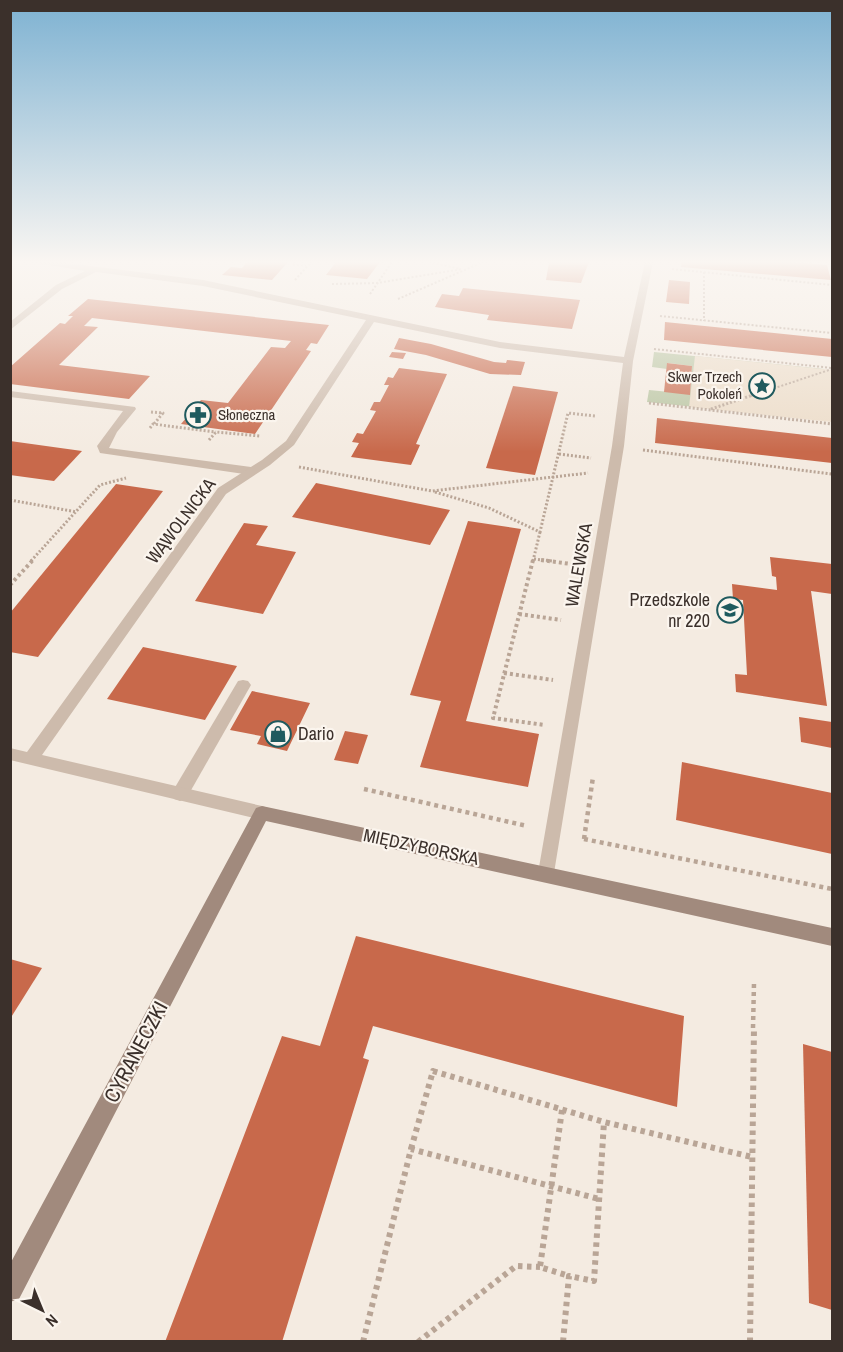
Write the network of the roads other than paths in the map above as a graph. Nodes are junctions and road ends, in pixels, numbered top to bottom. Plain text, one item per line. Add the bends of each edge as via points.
1 (368, 325) edge
2 (397, 325) edge
3 (636, 325) edge
4 (628, 362) junction
5 (10, 394) edge
6 (251, 471) junction
7 (243, 685) dead end
8 (10, 754) edge
9 (31, 758) junction
10 (180, 794) junction
11 (261, 813) junction
12 (547, 873) junction
13 (832, 937) edge
14 (10, 1290) edge

1 - 6 street, WĄWOLNICKA via 290,443 275,458
2 - 4 street via 500,345
3 - 4 street, WALEWSKA
4 - 12 street, WALEWSKA via 618,446
5 - 6 street via 131,409 112,431 104,451
6 - 9 street, WĄWOLNICKA via 222,491
7 - 10 street
8 - 9 street, MIĘDZYBORSKA
9 - 10 street, MIĘDZYBORSKA
10 - 11 street, MIĘDZYBORSKA
11 - 12 street, MIĘDZYBORSKA
11 - 14 street, CYRANECZKI
12 - 13 street, MIĘDZYBORSKA

